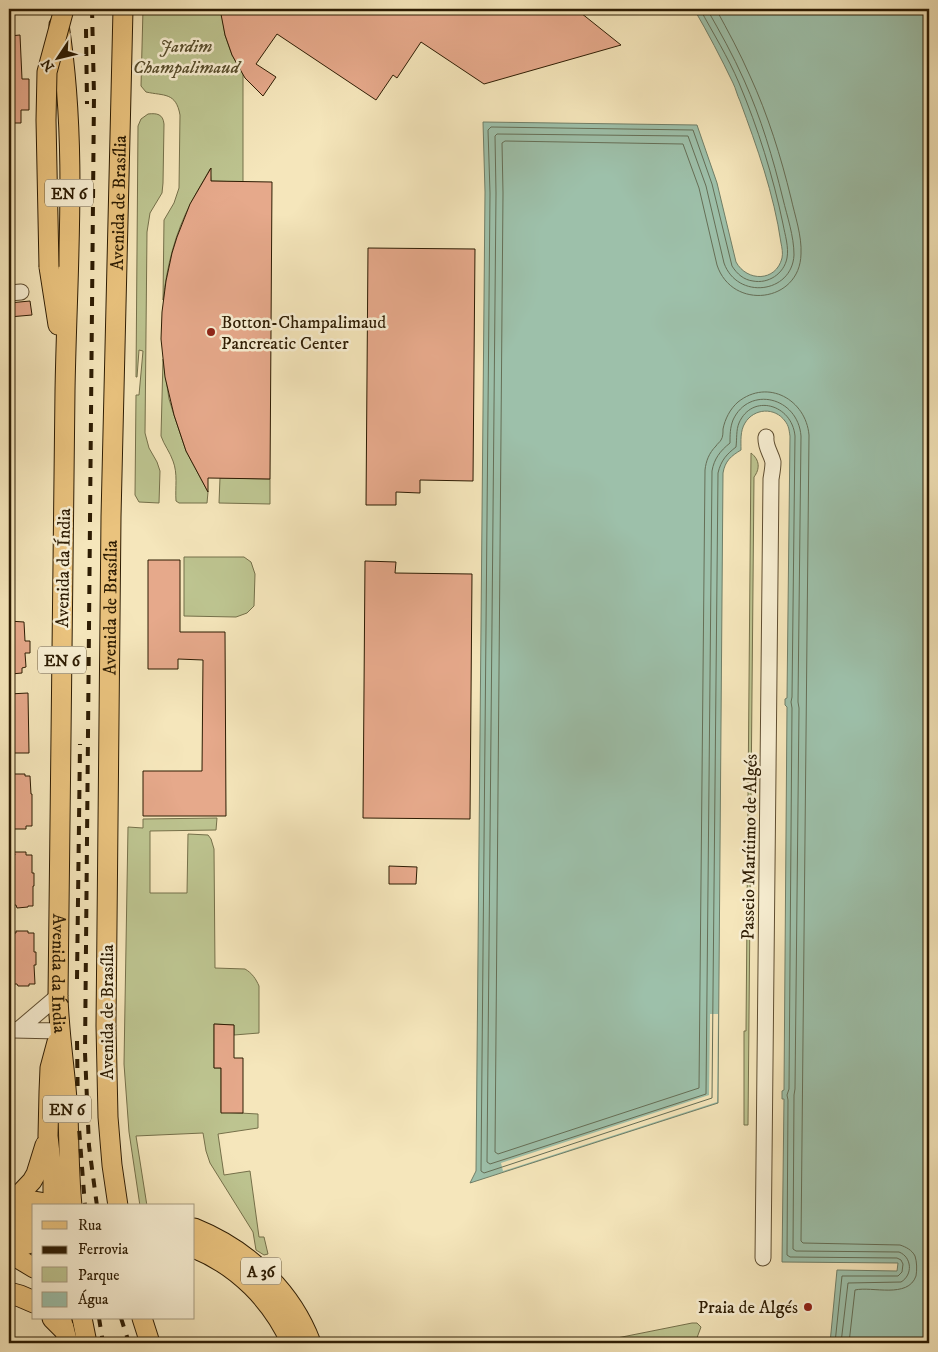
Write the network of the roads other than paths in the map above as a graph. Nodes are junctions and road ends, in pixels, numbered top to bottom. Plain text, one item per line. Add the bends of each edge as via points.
1 (57, 9) edge
2 (64, 9) edge
3 (123, 9) edge
4 (65, 379) junction
5 (766, 437) dead end
6 (58, 996) junction
7 (13, 1030) edge
8 (59, 1031) junction
9 (48, 1136) junction
10 (12, 1198) edge
11 (71, 1198) edge
12 (45, 1204) edge
13 (51, 1204) edge
14 (54, 1204) edge
15 (118, 1204) edge
16 (32, 1213) edge
17 (9, 1216) edge
18 (32, 1226) edge
19 (195, 1229) edge
20 (9, 1233) edge
21 (32, 1242) edge
22 (195, 1248) edge
23 (9, 1249) edge
24 (9, 1253) edge
25 (763, 1258) dead end
26 (32, 1267) edge
27 (9, 1293) edge
28 (32, 1301) edge
29 (82, 1320) edge
30 (143, 1320) edge
31 (300, 1341) edge
32 (87, 1343) edge
33 (150, 1343) edge

1 - 4 main road, Avenida da Índia / EN 6 via 69,119
2 - 4 main road, bridge via 47,72 46,120 49,267
3 - 15 main road, Avenida de Brasília via 112,507 106,1017 108,1117
4 - 6 main road, Avenida da Índia / EN 6
5 - 25 street, Passeio Marítimo de Algés via 773,469
6 - 7 street
6 - 8 main road, Avenida da Índia / EN 6
7 - 8 street
8 - 9 main road, EN 6 via 50,1068
8 - 11 main road, Avenida da Índia / EN 6 via 68,1113
9 - 10 main road via 32,1181
9 - 13 main road, EN 6 via 53,1180
10 - 12 main road
11 - 14 main road
16 - 17 main road
18 - 20 highway
19 - 31 highway, A 36 via 236,1251 282,1293 298,1318
21 - 23 highway
22 - 31 highway, A 36 via 226,1264 256,1289 286,1330
24 - 26 main road
27 - 28 highway
29 - 32 main road
30 - 33 main road

